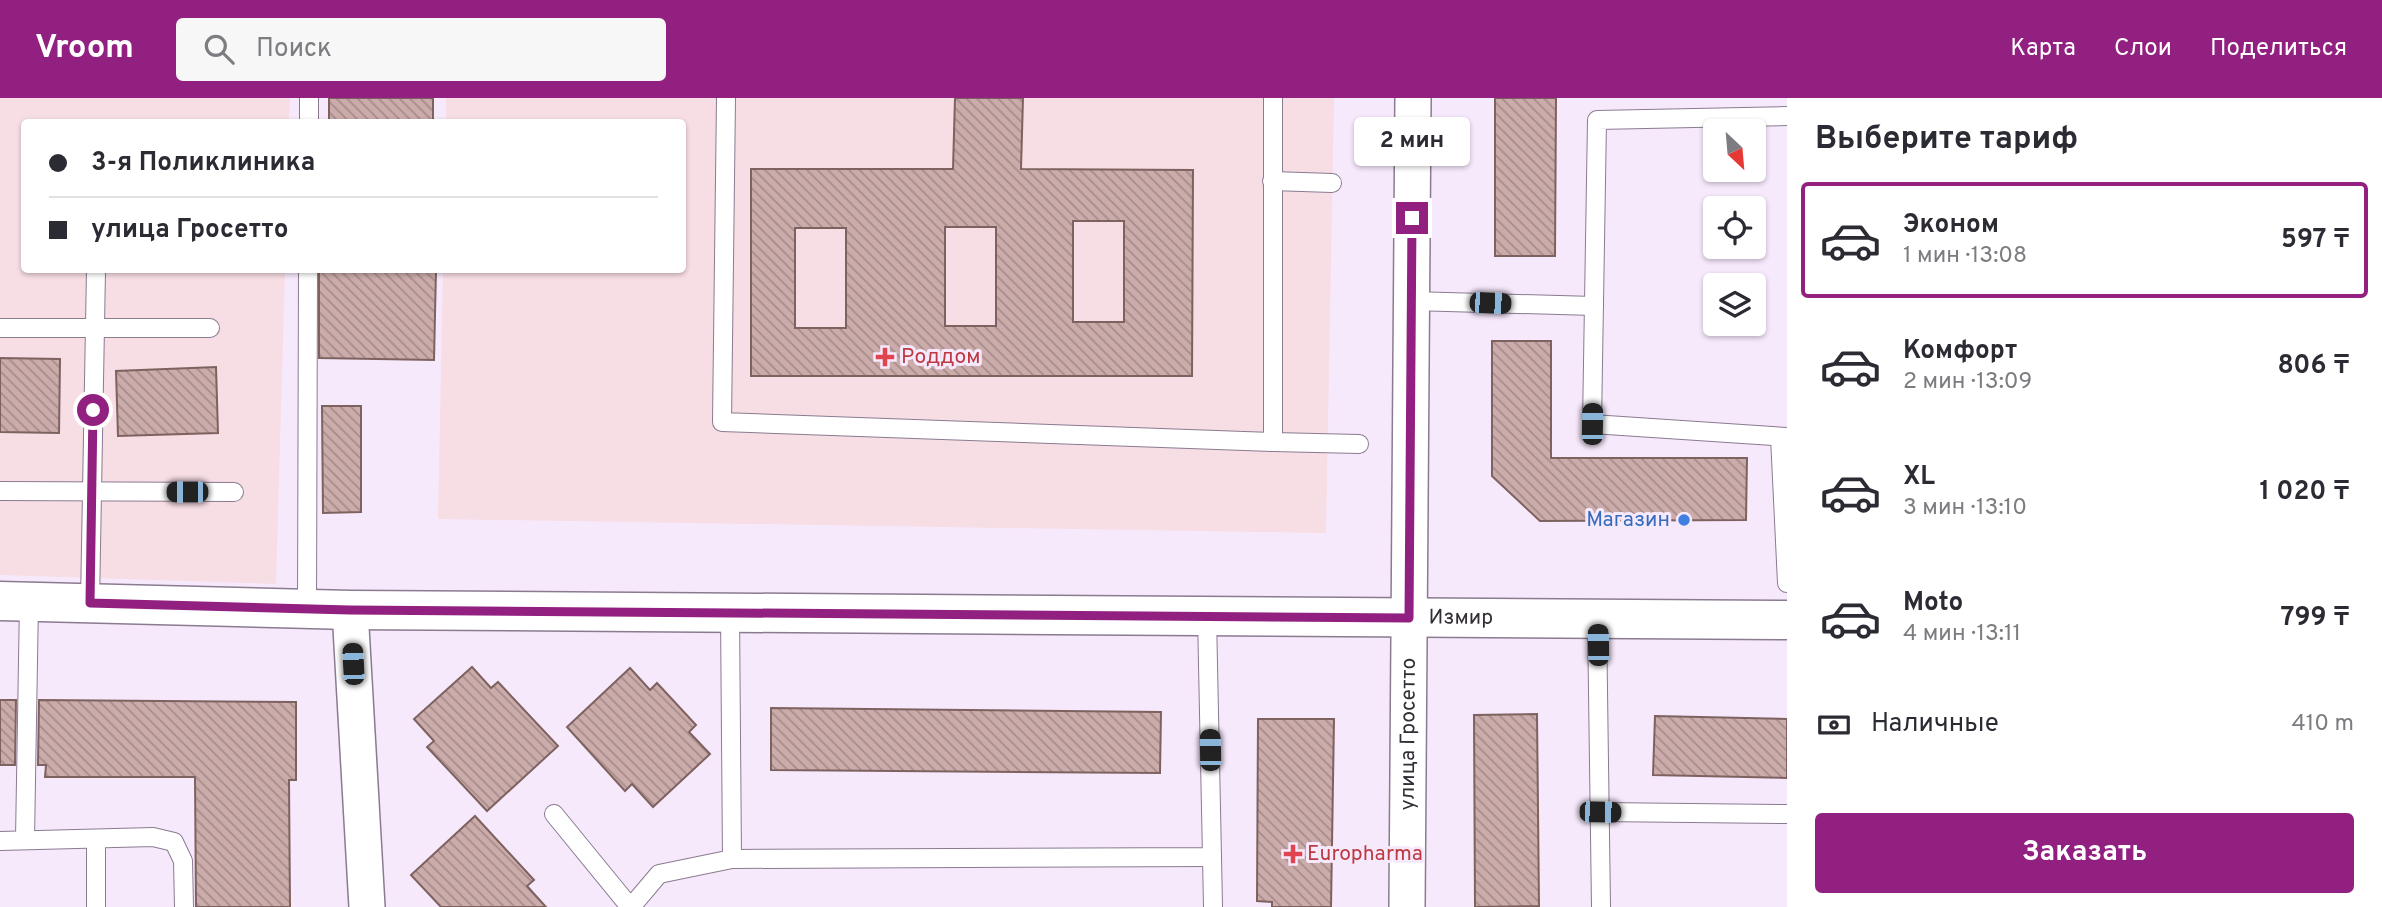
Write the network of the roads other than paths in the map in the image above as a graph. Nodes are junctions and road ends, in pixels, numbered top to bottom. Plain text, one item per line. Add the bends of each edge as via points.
1 (309, 98) edge
2 (726, 98) edge
3 (1273, 98) edge
4 (1413, 98) edge
5 (1787, 116) edge
6 (309, 119) edge
7 (1272, 181) junction
8 (1332, 183) dead end
9 (96, 273) edge
10 (308, 273) edge
11 (1412, 301) junction
12 (1594, 306) junction
13 (0, 328) edge
14 (210, 328) dead end
15 (94, 329) junction
16 (1784, 437) edge
17 (1273, 442) junction
18 (1359, 444) dead end
19 (0, 491) edge
20 (92, 491) junction
21 (234, 492) dead end
22 (1787, 583) edge
23 (14, 601) edge
24 (90, 603) junction
25 (307, 609) junction
26 (350, 610) junction
27 (730, 613) junction
28 (1207, 616) junction
29 (1409, 618) junction
30 (1597, 618) junction
31 (1787, 620) edge
32 (1600, 812) junction
33 (554, 814) dead end
34 (1787, 814) edge
35 (96, 839) junction
36 (25, 840) junction
37 (0, 841) edge
38 (1212, 858) junction
39 (732, 859) junction
40 (96, 907) edge
41 (184, 907) edge
42 (366, 907) edge
43 (630, 907) edge
44 (1213, 907) edge
45 (1407, 907) edge
46 (1601, 907) edge

1 - 6 lane
2 - 17 lane via 722,422
3 - 7 lane
4 - 11 street, улица Гросетто
5 - 12 lane via 1597,120
7 - 8 lane
7 - 17 lane
9 - 15 lane
10 - 25 lane
11 - 12 lane
11 - 29 street, улица Гросетто
12 - 16 lane via 1592,424
13 - 15 lane
14 - 15 lane
15 - 20 lane
16 - 22 lane
17 - 18 lane
19 - 20 lane
20 - 21 lane
20 - 24 lane
23 - 24 street, Измир
23 - 36 lane
24 - 25 street, Измир
25 - 26 street, Измир
26 - 27 street, Измир
26 - 42 street
27 - 28 street, Измир
27 - 39 lane
28 - 29 street, Измир
28 - 38 lane
29 - 30 street, Измир
29 - 45 street, улица Гросетто
30 - 31 street, Измир
30 - 32 lane
32 - 34 lane
32 - 46 lane
33 - 43 lane
35 - 36 lane
35 - 40 lane
35 - 41 lane via 153,837 174,842 183,861
36 - 37 lane
38 - 39 lane
38 - 44 lane
39 - 43 lane via 659,874

